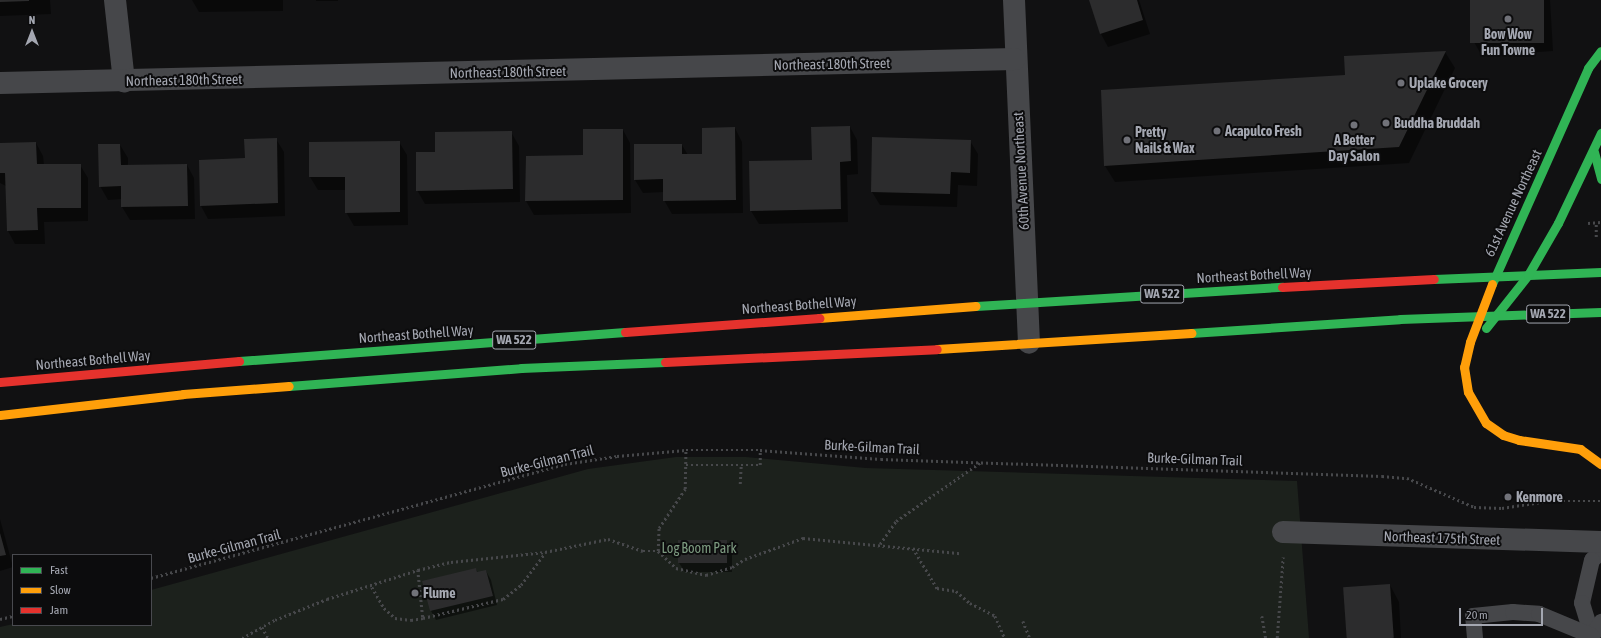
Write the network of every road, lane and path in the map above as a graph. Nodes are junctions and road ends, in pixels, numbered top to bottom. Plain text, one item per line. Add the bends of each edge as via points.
1 (115, 0) edge
2 (1014, 0) edge
3 (1601, 51) edge
4 (1015, 60) junction
5 (124, 82) junction
6 (0, 83) edge
7 (1601, 133) edge
8 (1594, 152) junction
9 (1601, 179) edge
10 (1588, 222) dead end
11 (1596, 222) junction
12 (1601, 222) edge
13 (1596, 237) dead end
14 (1601, 272) edge
15 (1528, 275) junction
16 (1495, 277) junction
17 (1028, 302) junction
18 (1601, 312) edge
19 (1478, 317) junction
20 (1495, 317) junction
21 (1029, 342) junction
22 (1465, 372) junction
23 (0, 382) edge
24 (0, 415) edge
25 (686, 450) junction
26 (760, 450) junction
27 (981, 462) junction
28 (1601, 464) edge
29 (686, 465) junction
30 (741, 465) junction
31 (740, 484) dead end
32 (1601, 501) edge
33 (1283, 532) dead end
34 (1601, 542) edge
35 (880, 544) junction
36 (913, 548) junction
37 (658, 551) junction
38 (545, 552) junction
39 (1601, 552) edge
40 (960, 553) dead end
41 (1284, 554) dead end
42 (418, 570) junction
43 (152, 578) edge
44 (372, 586) junction
45 (12, 616) edge
46 (1262, 616) dead end
47 (423, 618) junction
48 (0, 619) edge
49 (1022, 621) dead end
50 (1601, 622) edge
51 (262, 627) junction
52 (1591, 637) edge
53 (242, 638) edge
54 (268, 638) edge
55 (1005, 638) edge
56 (1030, 638) edge
57 (1266, 638) edge
58 (1277, 638) edge
59 (1475, 638) edge

1 - 5 street
2 - 4 street, 60th Avenue Northeast
3 - 16 main road, 61st Avenue Northeast via 1588,68
4 - 5 street, Northeast 180th Street
4 - 17 street, 60th Avenue Northeast
5 - 6 street, Northeast 180th Street
7 - 8 main road, 61st Avenue Northeast
8 - 9 main road
8 - 15 main road, 61st Avenue Northeast
10 - 11 path
11 - 12 path
11 - 13 path
14 - 15 main road, Northeast Bothell Way / WA 522
15 - 16 main road, Northeast Bothell Way / WA 522
15 - 20 main road, 61st Avenue Northeast
16 - 17 main road, Northeast Bothell Way / WA 522 via 1396,280
16 - 19 main road, 61st Avenue Northeast
17 - 21 street, 60th Avenue Northeast
17 - 23 main road, Northeast Bothell Way / WA 522 via 183,365
18 - 20 main road, WA 522
19 - 20 main road, WA 522
19 - 21 main road, WA 522 via 1400,319
19 - 22 main road, 61st Avenue Northeast via 1466,355
20 - 22 main road, 61st Avenue Northeast via 1476,342
21 - 24 main road, WA 522 via 894,352 521,368 183,394
22 - 28 main road, 61st Avenue Northeast via 1468,392 1476,409 1486,423 1503,435 1519,440 1580,449
25 - 26 path, Burke-Gilman Trail
25 - 29 path
25 - 43 path, Burke-Gilman Trail via 566,464
26 - 27 path, Burke-Gilman Trail via 881,459
26 - 30 path via 760,465
27 - 32 path, Burke-Gilman Trail via 1407,478 1474,507 1502,508 1548,501
27 - 35 path via 896,520
29 - 30 path
29 - 37 path via 686,489 659,528
30 - 31 path
33 - 34 street, Northeast 175th Street
35 - 36 path
35 - 37 path via 803,538 706,575 676,568
36 - 40 path
36 - 55 path via 937,588 956,591 970,603 995,616
37 - 38 path via 643,551 608,539
38 - 42 path via 473,559
38 - 47 path via 521,585 503,599
39 - 52 lane via 1592,560 1582,603
41 - 58 path
42 - 44 path
42 - 47 path
44 - 47 path via 384,608 395,618
44 - 51 path via 327,598
45 - 48 path
46 - 57 path
49 - 56 path
50 - 52 lane
51 - 53 path
51 - 54 path
52 - 59 lane via 1539,614 1513,612 1473,616

